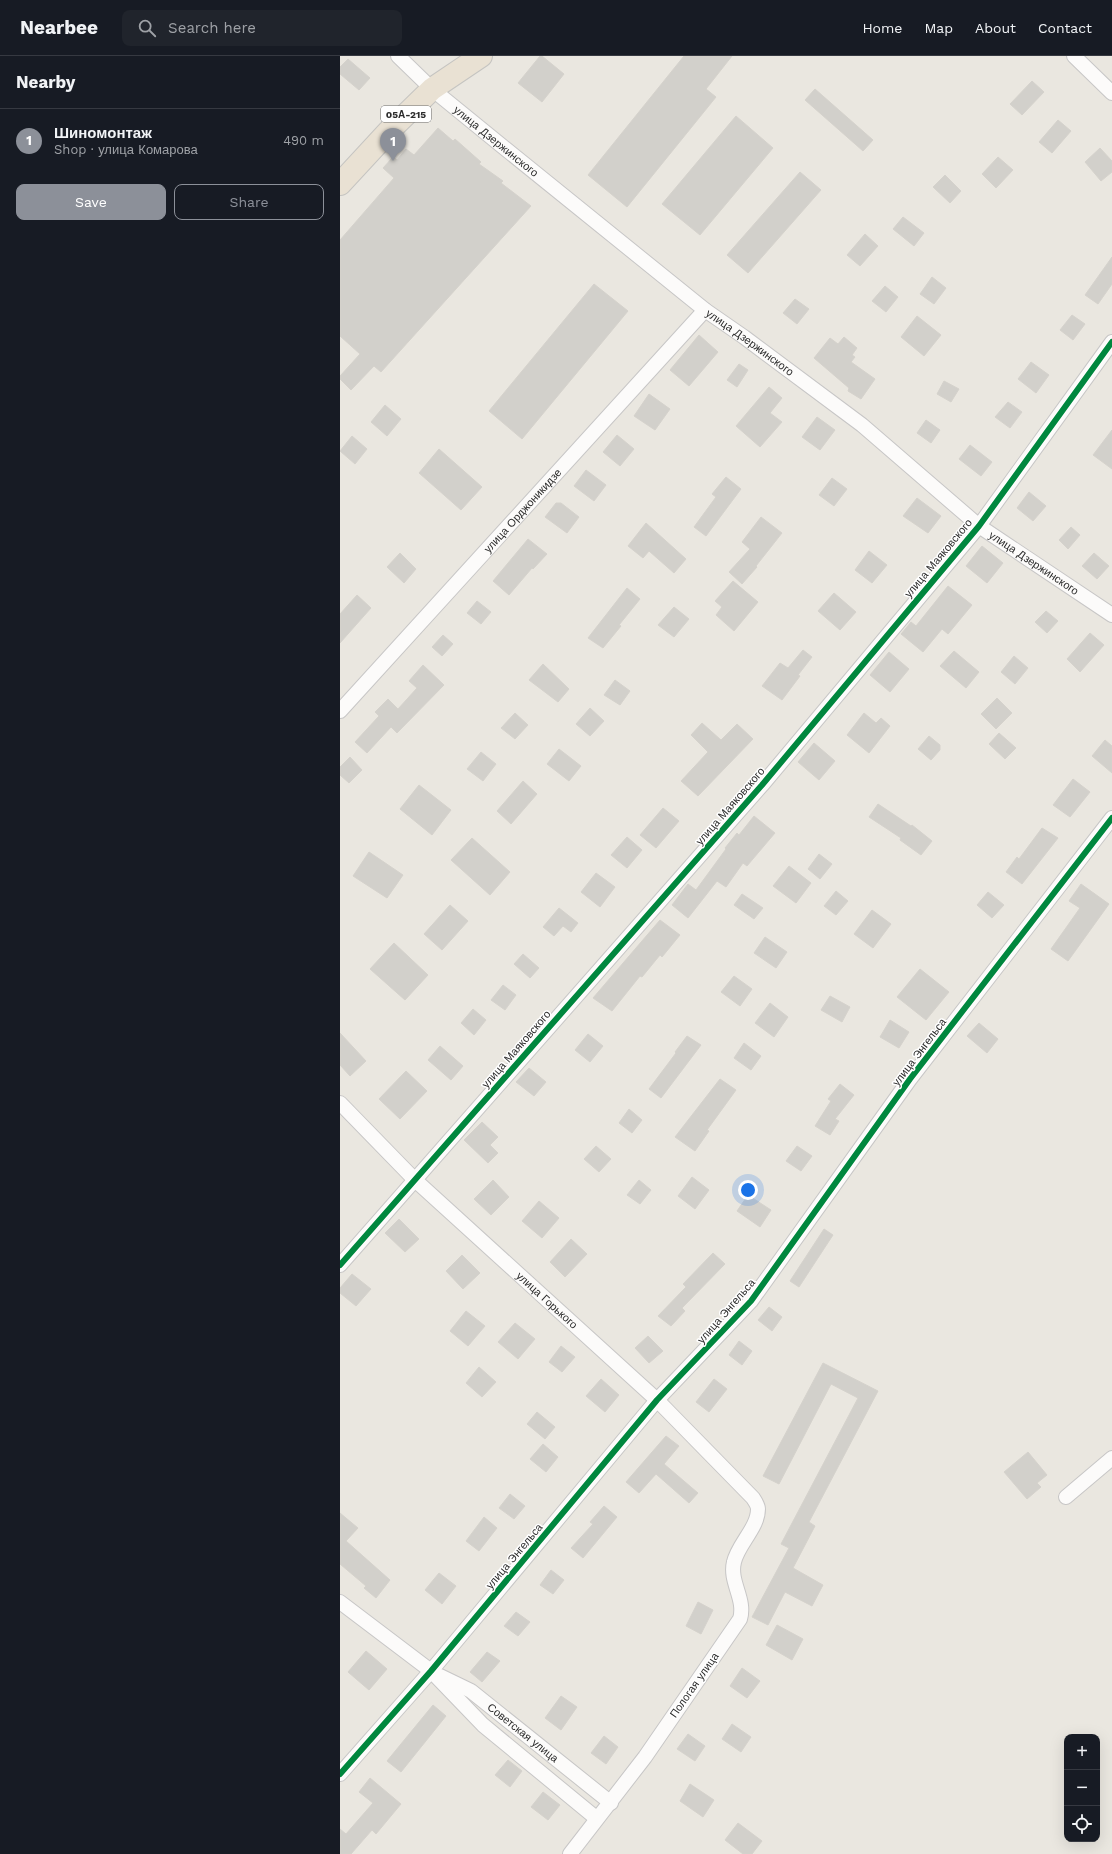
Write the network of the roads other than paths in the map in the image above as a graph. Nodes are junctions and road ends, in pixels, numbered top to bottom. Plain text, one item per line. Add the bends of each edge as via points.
1 (398, 56) edge
2 (481, 56) edge
3 (1074, 56) edge
4 (432, 89) junction
5 (1112, 93) edge
6 (340, 184) edge
7 (705, 310) junction
8 (1112, 342) edge
9 (979, 526) junction
10 (1112, 615) edge
11 (340, 711) edge
12 (1112, 818) edge
13 (340, 1102) edge
14 (415, 1180) junction
15 (340, 1265) edge
16 (657, 1400) junction
17 (1112, 1458) edge
18 (1066, 1497) dead end
19 (753, 1498) joint
20 (340, 1602) edge
21 (431, 1672) junction
22 (340, 1774) edge
23 (611, 1803) junction
24 (596, 1818) junction
25 (570, 1854) edge

1 - 4 street, улица Дзержинского
2 - 4 highway, 05А-215
3 - 5 street
4 - 6 highway, 05А-215
4 - 7 street, улица Дзержинского
7 - 9 street, улица Дзержинского via 862,425
7 - 11 street, улица Орджоникидзе
8 - 9 street, улица Маяковского
9 - 10 street, улица Дзержинского
9 - 14 street, улица Маяковского via 762,785
12 - 16 street, улица Энгельса via 910,1080 751,1300
13 - 14 street, улица Горького
14 - 15 street, улица Маяковского
14 - 16 street, улица Горького
16 - 19 street, улица Горького
16 - 21 street, улица Энгельса
17 - 18 street
19 - 23 street, Пологая улица via 758,1508 756,1519 734,1563 734,1574 742,1603 740,1619
20 - 21 street, Советская улица
21 - 22 street, улица Энгельса
21 - 23 street, Советская улица via 471,1691
21 - 24 street, Советская улица via 483,1725
23 - 24 street, Пологая улица
24 - 25 street, Пологая улица

